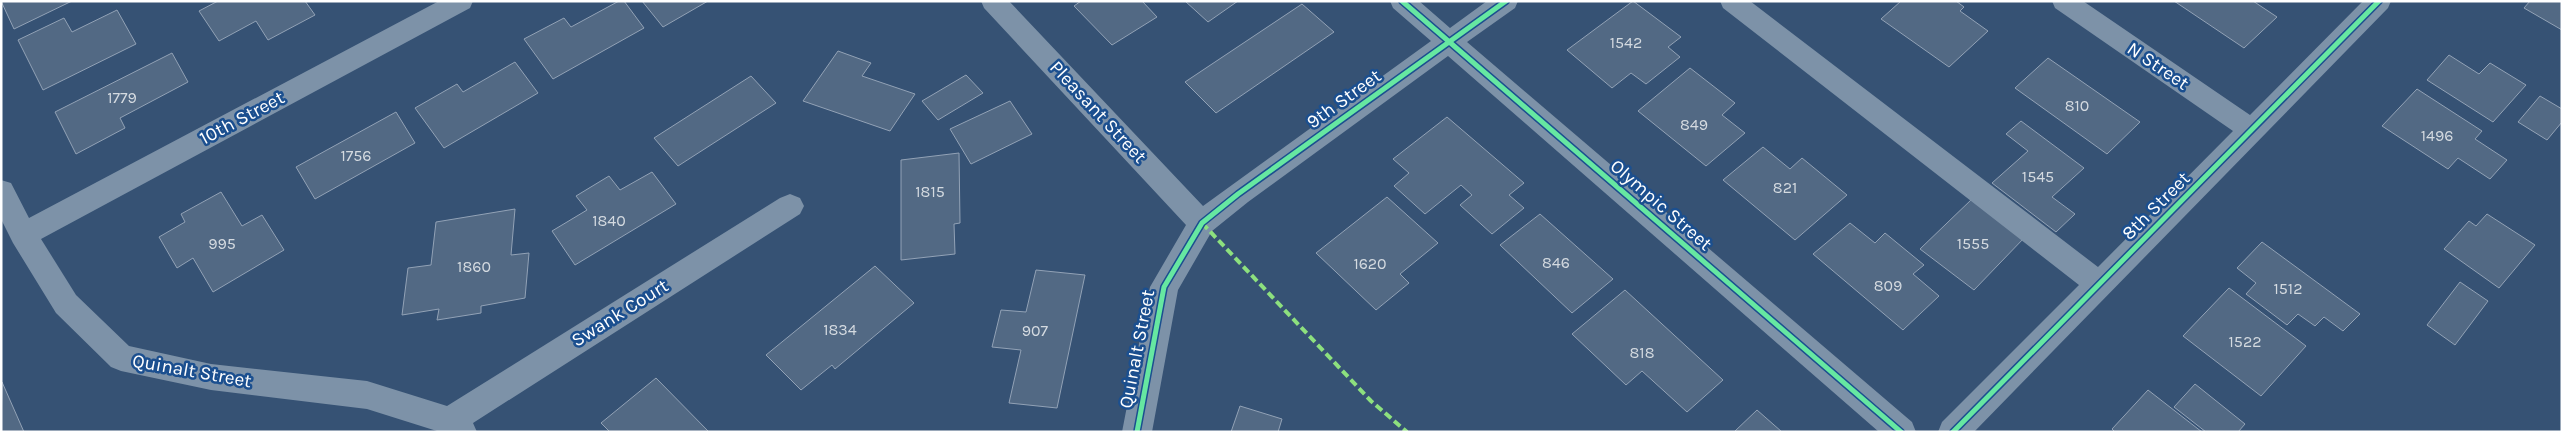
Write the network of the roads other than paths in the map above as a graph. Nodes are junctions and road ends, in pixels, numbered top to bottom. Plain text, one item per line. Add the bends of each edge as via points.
1 (461, 1) edge
2 (993, 1) edge
3 (1402, 1) edge
4 (1506, 1) edge
5 (1732, 1) edge
6 (2064, 1) edge
7 (2379, 1) edge
8 (1449, 42) junction
9 (2253, 130) junction
10 (1, 191) edge
11 (790, 206) dead end
12 (1202, 223) junction
13 (23, 235) junction
14 (2099, 284) junction
15 (456, 427) edge
16 (1137, 432) edge
17 (1901, 432) edge
18 (1953, 432) edge

1 - 13 street, 10th Street
2 - 12 street, Pleasant Street
3 - 8 street, Olympic Street
4 - 8 street, 9th Street
5 - 14 street
6 - 9 street, N Street
7 - 9 street, 8th Street
8 - 12 street, 9th Street
8 - 17 street, Olympic Street
9 - 14 street, 8th Street
10 - 13 street, Quinalt Street
11 - 15 street, Swank Court
12 - 16 street, Quinalt Street via 1164,287
13 - 15 street, Quinalt Street via 66,304 121,358 211,377 367,395
14 - 18 street, 8th Street

